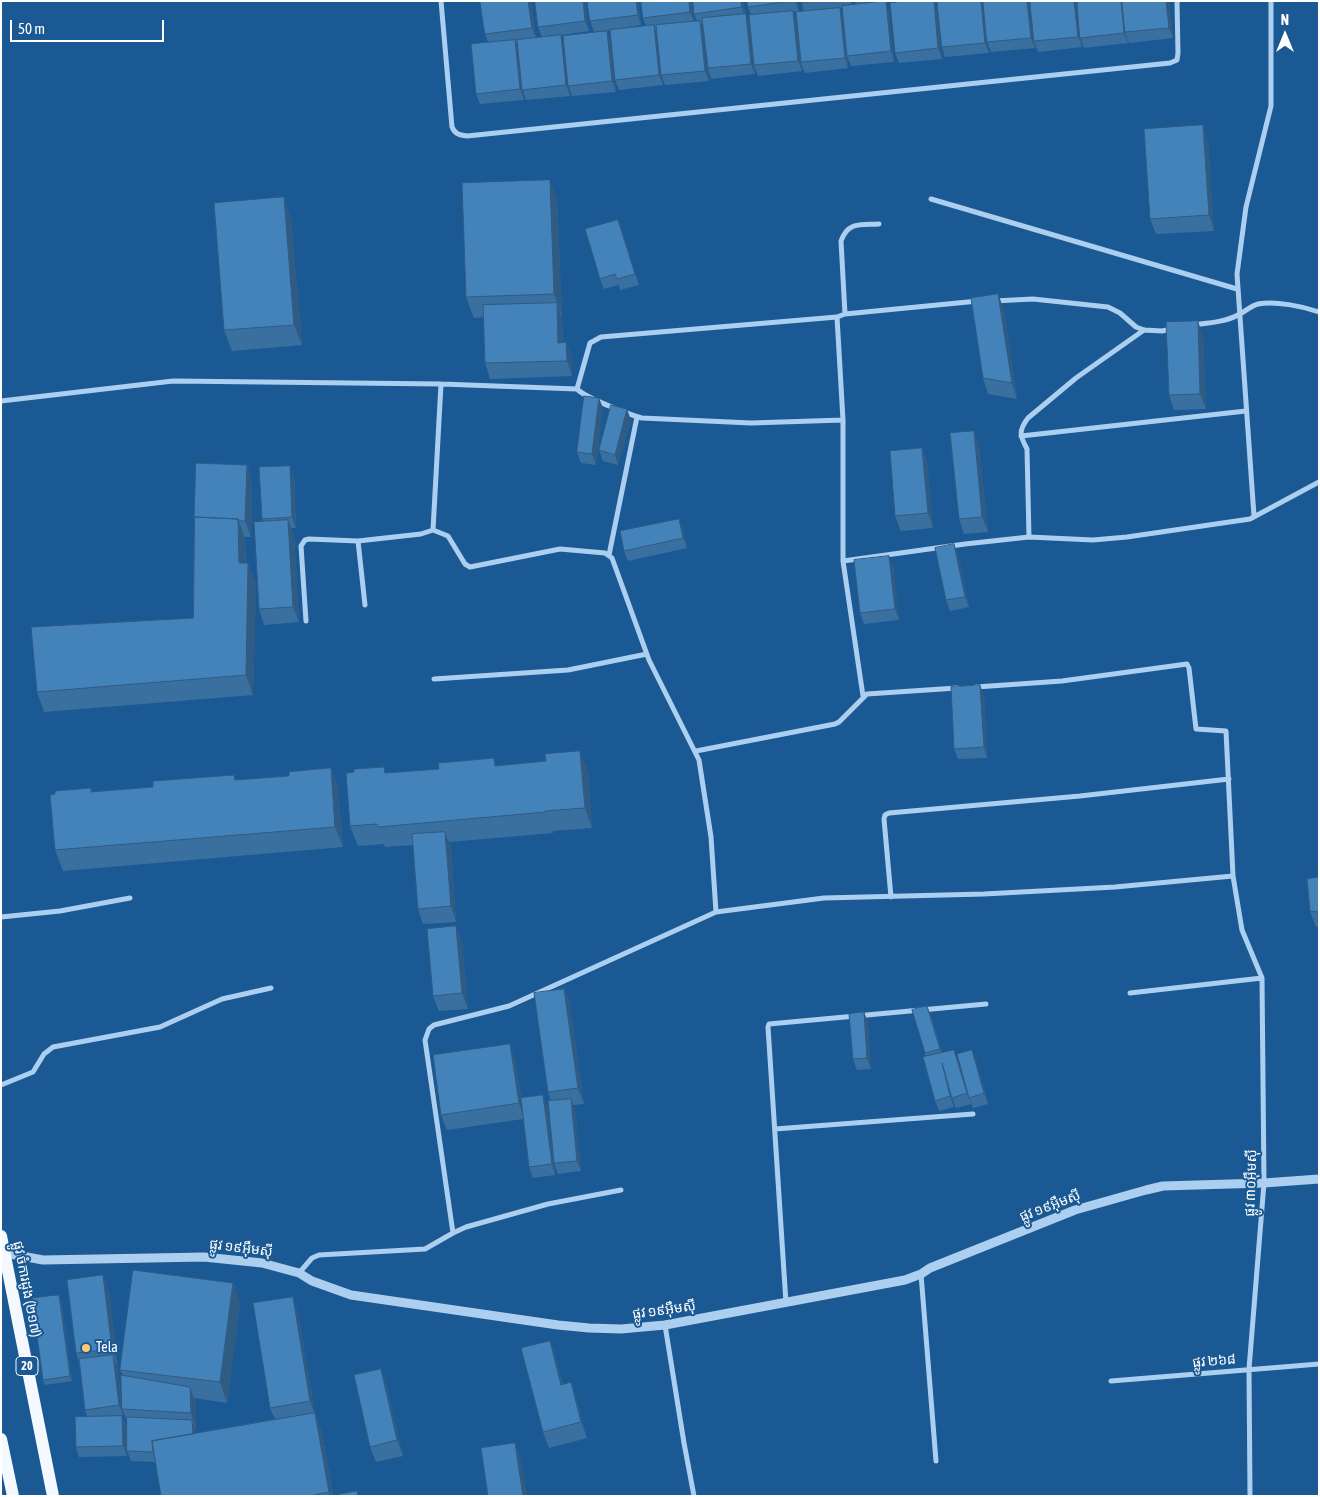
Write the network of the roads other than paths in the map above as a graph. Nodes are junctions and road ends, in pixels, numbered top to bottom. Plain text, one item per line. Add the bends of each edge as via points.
1 (441, 1) edge
2 (1177, 1) edge
3 (1271, 1) edge
4 (931, 199) dead end
5 (879, 224) dead end
6 (1237, 289) junction
7 (1319, 312) edge
8 (845, 314) junction
9 (1239, 315) junction
10 (837, 317) junction
11 (1191, 326) edge
12 (1181, 328) edge
13 (1144, 330) junction
14 (441, 384) junction
15 (577, 389) junction
16 (1, 401) edge
17 (1246, 411) junction
18 (637, 417) junction
19 (843, 420) junction
20 (1021, 436) junction
21 (1319, 482) edge
22 (1254, 516) junction
23 (433, 530) junction
24 (1030, 538) junction
25 (358, 540) junction
26 (609, 555) junction
27 (843, 561) junction
28 (365, 605) dead end
29 (306, 621) dead end
30 (647, 654) junction
31 (434, 679) dead end
32 (863, 696) junction
33 (696, 751) junction
34 (1229, 779) junction
35 (1234, 876) junction
36 (892, 897) junction
37 (130, 898) dead end
38 (716, 912) junction
39 (1, 917) edge
40 (1262, 978) junction
41 (271, 988) dead end
42 (1130, 993) dead end
43 (986, 1004) dead end
44 (1, 1085) edge
45 (973, 1114) dead end
46 (775, 1129) junction
47 (1319, 1179) edge
48 (1264, 1183) junction
49 (621, 1190) dead end
50 (453, 1233) junction
51 (1, 1236) edge
52 (3, 1254) edge
53 (299, 1273) junction
54 (921, 1274) junction
55 (786, 1303) junction
56 (665, 1325) junction
57 (1319, 1364) edge
58 (1249, 1370) junction
59 (1111, 1381) dead end
60 (1, 1439) edge
61 (936, 1461) dead end
62 (4, 1466) edge
63 (13, 1496) edge
64 (53, 1496) edge
65 (694, 1496) edge
66 (1250, 1496) edge

1 - 2 street via 452,128 459,135 467,136 1170,63 1177,60 1178,53
3 - 6 street via 1271,106 1246,207
4 - 6 street
5 - 8 street via 852,226 844,233 841,241
6 - 9 street
7 - 9 street via 1266,303 1252,306
8 - 10 street
8 - 13 street via 960,302 1033,299 1108,307
9 - 11 street
9 - 17 street
10 - 15 street via 601,337 590,342
10 - 19 street
12 - 13 street
13 - 20 street via 1076,378 1028,418
14 - 15 street
14 - 16 street via 173,381
14 - 23 street
15 - 18 street
17 - 20 street
17 - 22 street
18 - 19 street via 751,424
18 - 26 street
19 - 27 street
20 - 24 street via 1028,449
21 - 22 street
22 - 24 street via 1127,537 1093,540
23 - 25 street
23 - 26 street via 448,536 467,566 560,549
24 - 27 street
25 - 28 street
25 - 29 street via 309,538 303,542
26 - 30 street
27 - 32 street
30 - 31 street via 568,670
30 - 33 street
32 - 33 street via 835,724
32 - 34 street, ផ្លូវ ៣០អ៊ឹមស៊ី via 1062,680 1187,664 1196,729 1226,731
33 - 38 street via 711,837
34 - 35 street, ផ្លូវ ៣០អ៊ឹមស៊ី
34 - 36 street via 889,813 884,820
35 - 36 street via 1115,887
35 - 40 street, ផ្លូវ ៣០អ៊ឹមស៊ី via 1242,930
36 - 38 street via 824,898
37 - 39 street via 60,911
38 - 50 street via 509,1006 429,1029 425,1040
40 - 42 street
40 - 48 street, ផ្លូវ ៣០អ៊ឹមស៊ី
41 - 44 street via 222,999 160,1027 53,1047 44,1054 33,1072
43 - 46 street via 769,1024
45 - 46 street
46 - 55 street
47 - 48 street, ផ្លូវ ១៩អ៊ឹមស៊ី
48 - 54 street, ផ្លូវ ១៩អ៊ឹមស៊ី via 1163,1186 1146,1190 1075,1210
48 - 58 street, ផ្លូវ ៣០អ៊ឹមស៊ី
49 - 50 street via 548,1204
50 - 53 street via 425,1249 319,1255
51 - 52 main road, ផ្លូវ ចំការដូង (២១៧) / 20
52 - 53 street, ផ្លូវ ១៩អ៊ឹមស៊ី via 43,1260 204,1258 262,1263
52 - 64 main road, ផ្លូវ ចំការដូង (២១៧) / 20
53 - 56 street, ផ្លូវ ១៩អ៊ឹមស៊ី via 351,1295 498,1317 589,1328
54 - 55 street, ផ្លូវ ១៩អ៊ឹមស៊ី via 905,1280
54 - 61 street
55 - 56 street, ផ្លូវ ១៩អ៊ឹមស៊ី
56 - 65 street
57 - 58 street, ផ្លូវ ២៦៨
58 - 59 street, ផ្លូវ ២៦៨
58 - 66 street, ផ្លូវ ៣០អ៊ឹមស៊ី
60 - 62 main road
62 - 63 main road

